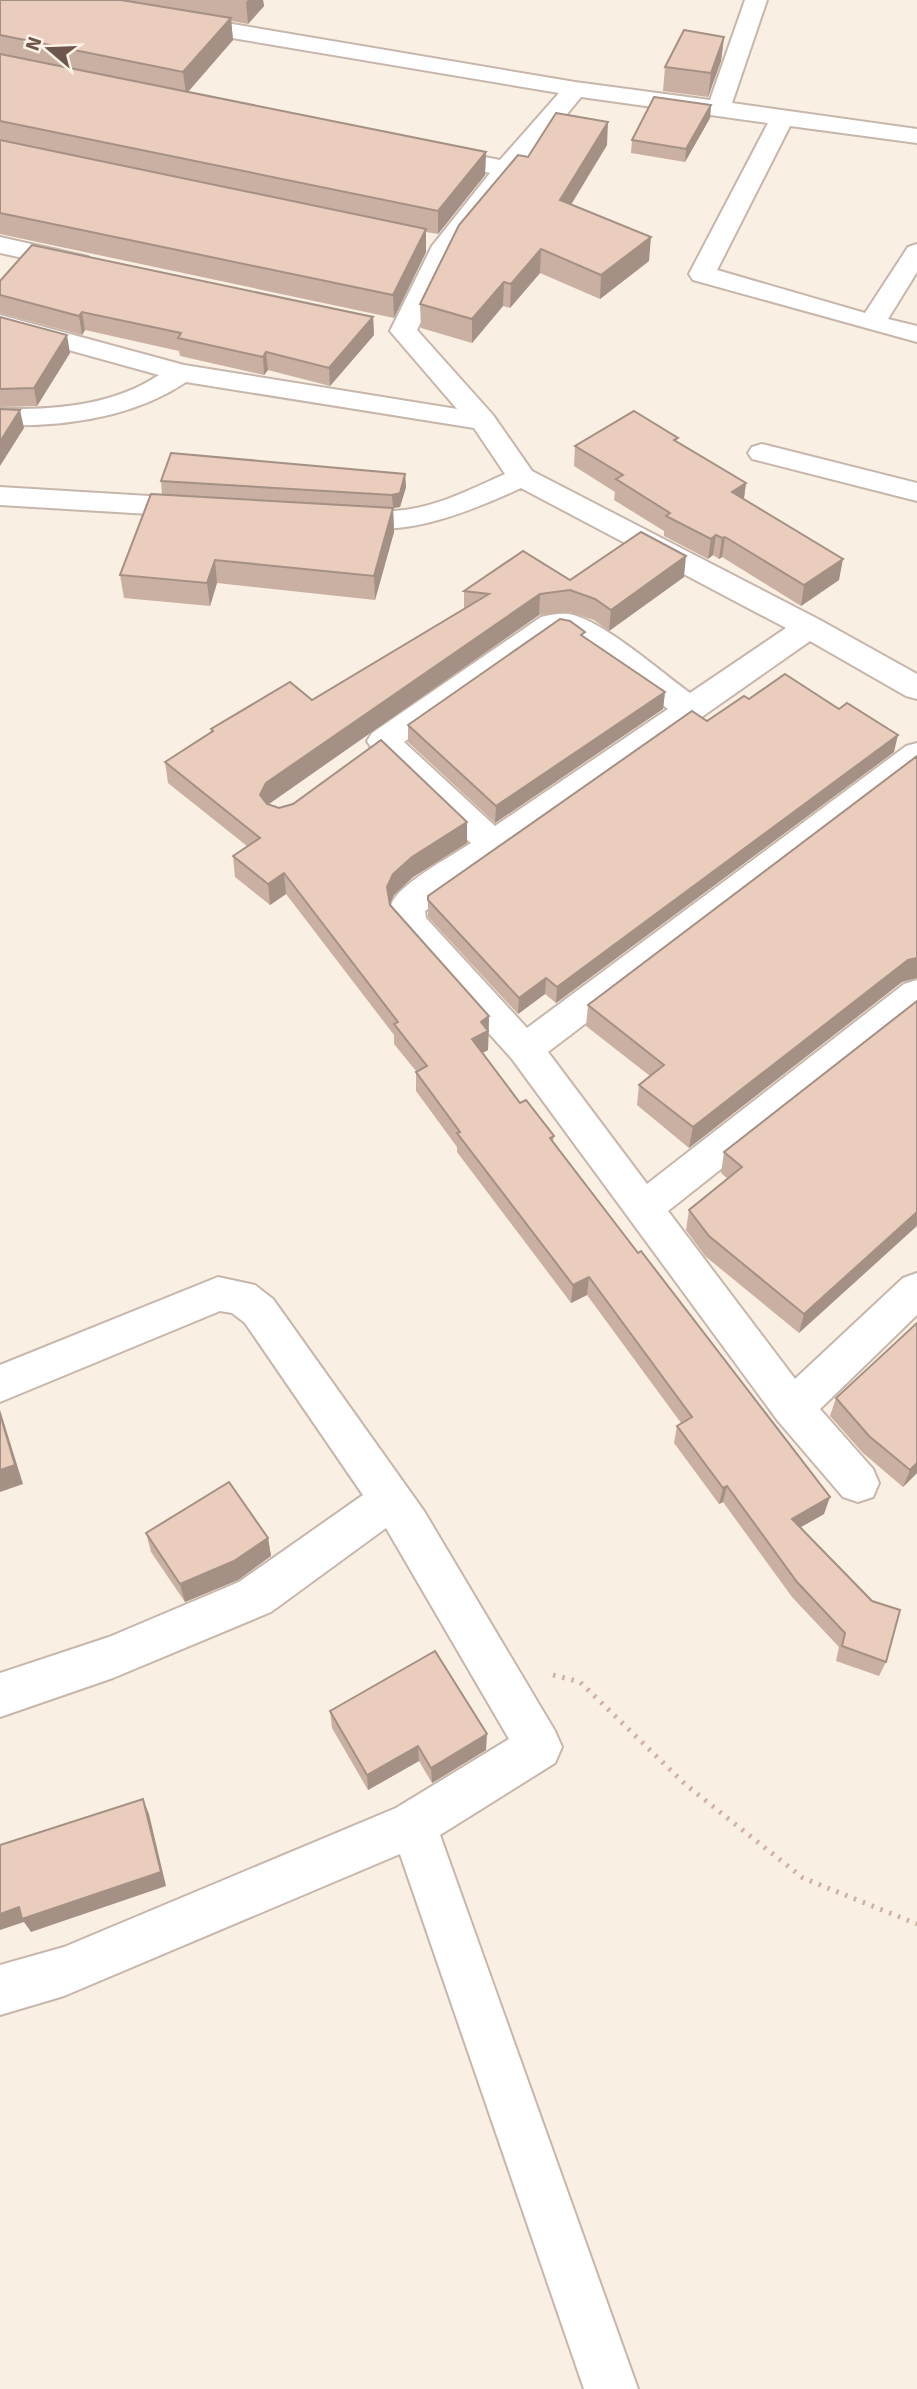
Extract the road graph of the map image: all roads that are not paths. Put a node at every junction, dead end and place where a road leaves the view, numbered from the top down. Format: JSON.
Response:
{"nodes":[{"id":1,"x":757,"y":0,"type":"edge"},
{"id":2,"x":158,"y":18,"type":"edge"},
{"id":3,"x":575,"y":89,"type":"junction"},
{"id":4,"x":718,"y":110,"type":"junction"},
{"id":5,"x":783,"y":117,"type":"junction"},
{"id":6,"x":917,"y":136,"type":"edge"},
{"id":7,"x":411,"y":150,"type":"edge"},
{"id":8,"x":506,"y":169,"type":"junction"},
{"id":9,"x":418,"y":241,"type":"edge"},
{"id":10,"x":0,"y":245,"type":"edge"},
{"id":11,"x":445,"y":246,"type":"junction"},
{"id":12,"x":917,"y":252,"type":"edge"},
{"id":13,"x":107,"y":268,"type":"edge"},
{"id":14,"x":872,"y":323,"type":"junction"},
{"id":15,"x":0,"y":324,"type":"edge"},
{"id":16,"x":376,"y":326,"type":"edge"},
{"id":17,"x":403,"y":331,"type":"junction"},
{"id":18,"x":917,"y":334,"type":"edge"},
{"id":19,"x":181,"y":373,"type":"junction"},
{"id":20,"x":0,"y":417,"type":"edge"},
{"id":21,"x":483,"y":421,"type":"junction"},
{"id":22,"x":762,"y":453,"type":"dead end"},
{"id":23,"x":522,"y":477,"type":"junction"},
{"id":24,"x":917,"y":492,"type":"edge"},
{"id":25,"x":0,"y":496,"type":"edge"},
{"id":26,"x":230,"y":510,"type":"edge"},
{"id":27,"x":312,"y":515,"type":"edge"},
{"id":28,"x":809,"y":627,"type":"junction"},
{"id":29,"x":917,"y":688,"type":"edge"},
{"id":30,"x":690,"y":709,"type":"junction"},
{"id":31,"x":917,"y":754,"type":"edge"},
{"id":32,"x":493,"y":844,"type":"junction"},
{"id":33,"x":917,"y":994,"type":"edge"},
{"id":34,"x":524,"y":1049,"type":"junction"},
{"id":35,"x":643,"y":1209,"type":"junction"},
{"id":36,"x":917,"y":1290,"type":"edge"},
{"id":37,"x":0,"y":1384,"type":"edge"},
{"id":38,"x":793,"y":1408,"type":"junction"},
{"id":39,"x":858,"y":1483,"type":"dead end"},
{"id":40,"x":392,"y":1499,"type":"junction"},
{"id":41,"x":0,"y":1695,"type":"edge"},
{"id":42,"x":413,"y":1825,"type":"junction"},
{"id":43,"x":0,"y":1990,"type":"edge"},
{"id":44,"x":611,"y":2389,"type":"edge"}],
"edges":[{"from":1,"to":4,"type":"street"},
{"from":2,"to":3,"type":"street"},
{"from":3,"to":4,"type":"street"},
{"from":3,"to":8,"type":"street"},
{"from":4,"to":5,"type":"street"},
{"from":5,"to":6,"type":"street"},
{"from":5,"to":14,"type":"street"},
{"from":7,"to":8,"type":"street"},
{"from":8,"to":11,"type":"street"},
{"from":9,"to":11,"type":"street"},
{"from":10,"to":13,"type":"street"},
{"from":11,"to":17,"type":"street"},
{"from":12,"to":14,"type":"street"},
{"from":14,"to":18,"type":"street"},
{"from":15,"to":19,"type":"street"},
{"from":16,"to":17,"type":"street"},
{"from":17,"to":21,"type":"street"},
{"from":19,"to":20,"type":"street"},
{"from":19,"to":21,"type":"street"},
{"from":21,"to":23,"type":"street"},
{"from":22,"to":24,"type":"street"},
{"from":23,"to":27,"type":"street"},
{"from":23,"to":28,"type":"street"},
{"from":25,"to":26,"type":"street"},
{"from":28,"to":29,"type":"street"},
{"from":28,"to":30,"type":"street"},
{"from":30,"to":32,"type":"street"},
{"from":30,"to":32,"type":"street"},
{"from":31,"to":34,"type":"street"},
{"from":32,"to":34,"type":"street"},
{"from":33,"to":35,"type":"street"},
{"from":34,"to":35,"type":"street"},
{"from":35,"to":38,"type":"street"},
{"from":36,"to":38,"type":"street"},
{"from":37,"to":40,"type":"street"},
{"from":38,"to":39,"type":"street"},
{"from":40,"to":41,"type":"street"},
{"from":40,"to":42,"type":"street"},
{"from":42,"to":43,"type":"street"},
{"from":42,"to":44,"type":"street"}]}
